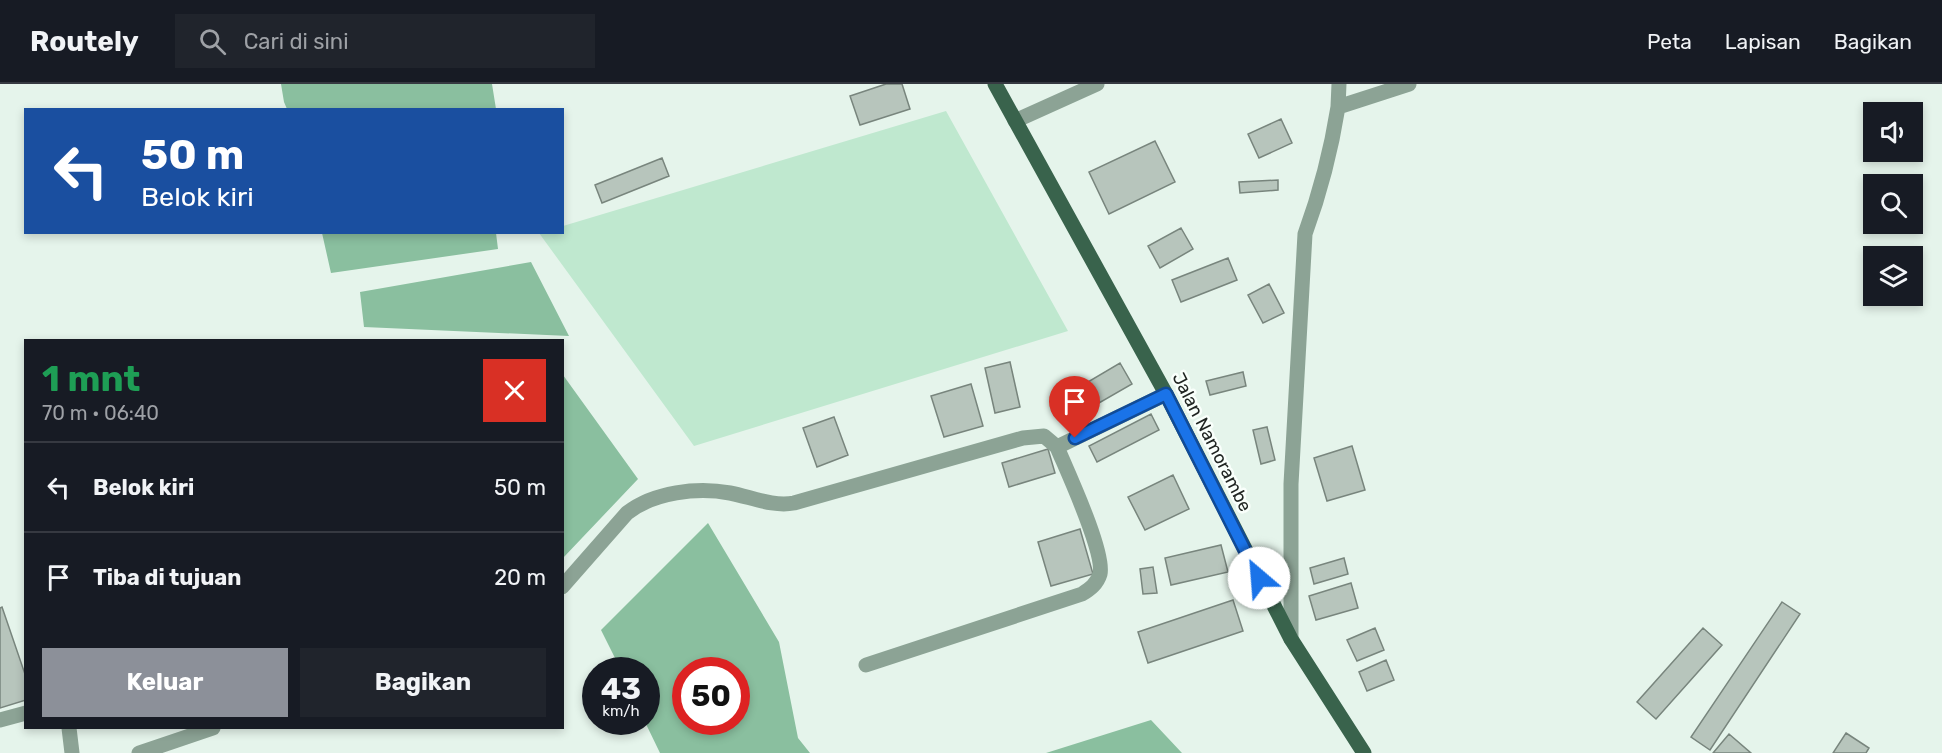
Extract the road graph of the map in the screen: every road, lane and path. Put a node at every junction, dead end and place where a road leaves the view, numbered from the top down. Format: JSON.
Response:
{"nodes":[{"id":1,"x":995,"y":84,"type":"edge"},
{"id":2,"x":1097,"y":84,"type":"edge"},
{"id":3,"x":1340,"y":84,"type":"edge"},
{"id":4,"x":1409,"y":84,"type":"edge"},
{"id":5,"x":1338,"y":107,"type":"junction"},
{"id":6,"x":1015,"y":121,"type":"junction"},
{"id":7,"x":1166,"y":394,"type":"junction"},
{"id":8,"x":1057,"y":447,"type":"junction"},
{"id":9,"x":564,"y":585,"type":"edge"},
{"id":10,"x":1291,"y":639,"type":"junction"},
{"id":11,"x":866,"y":665,"type":"dead end"},
{"id":12,"x":24,"y":714,"type":"edge"},
{"id":13,"x":0,"y":720,"type":"edge"},
{"id":14,"x":69,"y":729,"type":"edge"},
{"id":15,"x":210,"y":729,"type":"edge"},
{"id":16,"x":72,"y":753,"type":"edge"},
{"id":17,"x":139,"y":753,"type":"edge"},
{"id":18,"x":1364,"y":753,"type":"edge"}],
"edges":[{"from":1,"to":6,"type":"main road","name":"Jalan Namorambe"},
{"from":2,"to":6,"type":"street"},
{"from":3,"to":5,"type":"street"},
{"from":4,"to":5,"type":"street"},
{"from":5,"to":10,"type":"street"},
{"from":6,"to":7,"type":"main road","name":"Jalan Namorambe"},
{"from":7,"to":8,"type":"street"},
{"from":7,"to":10,"type":"main road","name":"Jalan Namorambe"},
{"from":8,"to":9,"type":"street"},
{"from":8,"to":11,"type":"street"},
{"from":10,"to":18,"type":"main road","name":"Jalan Namorambe"},
{"from":12,"to":13,"type":"street"},
{"from":14,"to":16,"type":"street"},
{"from":15,"to":17,"type":"street"}]}
